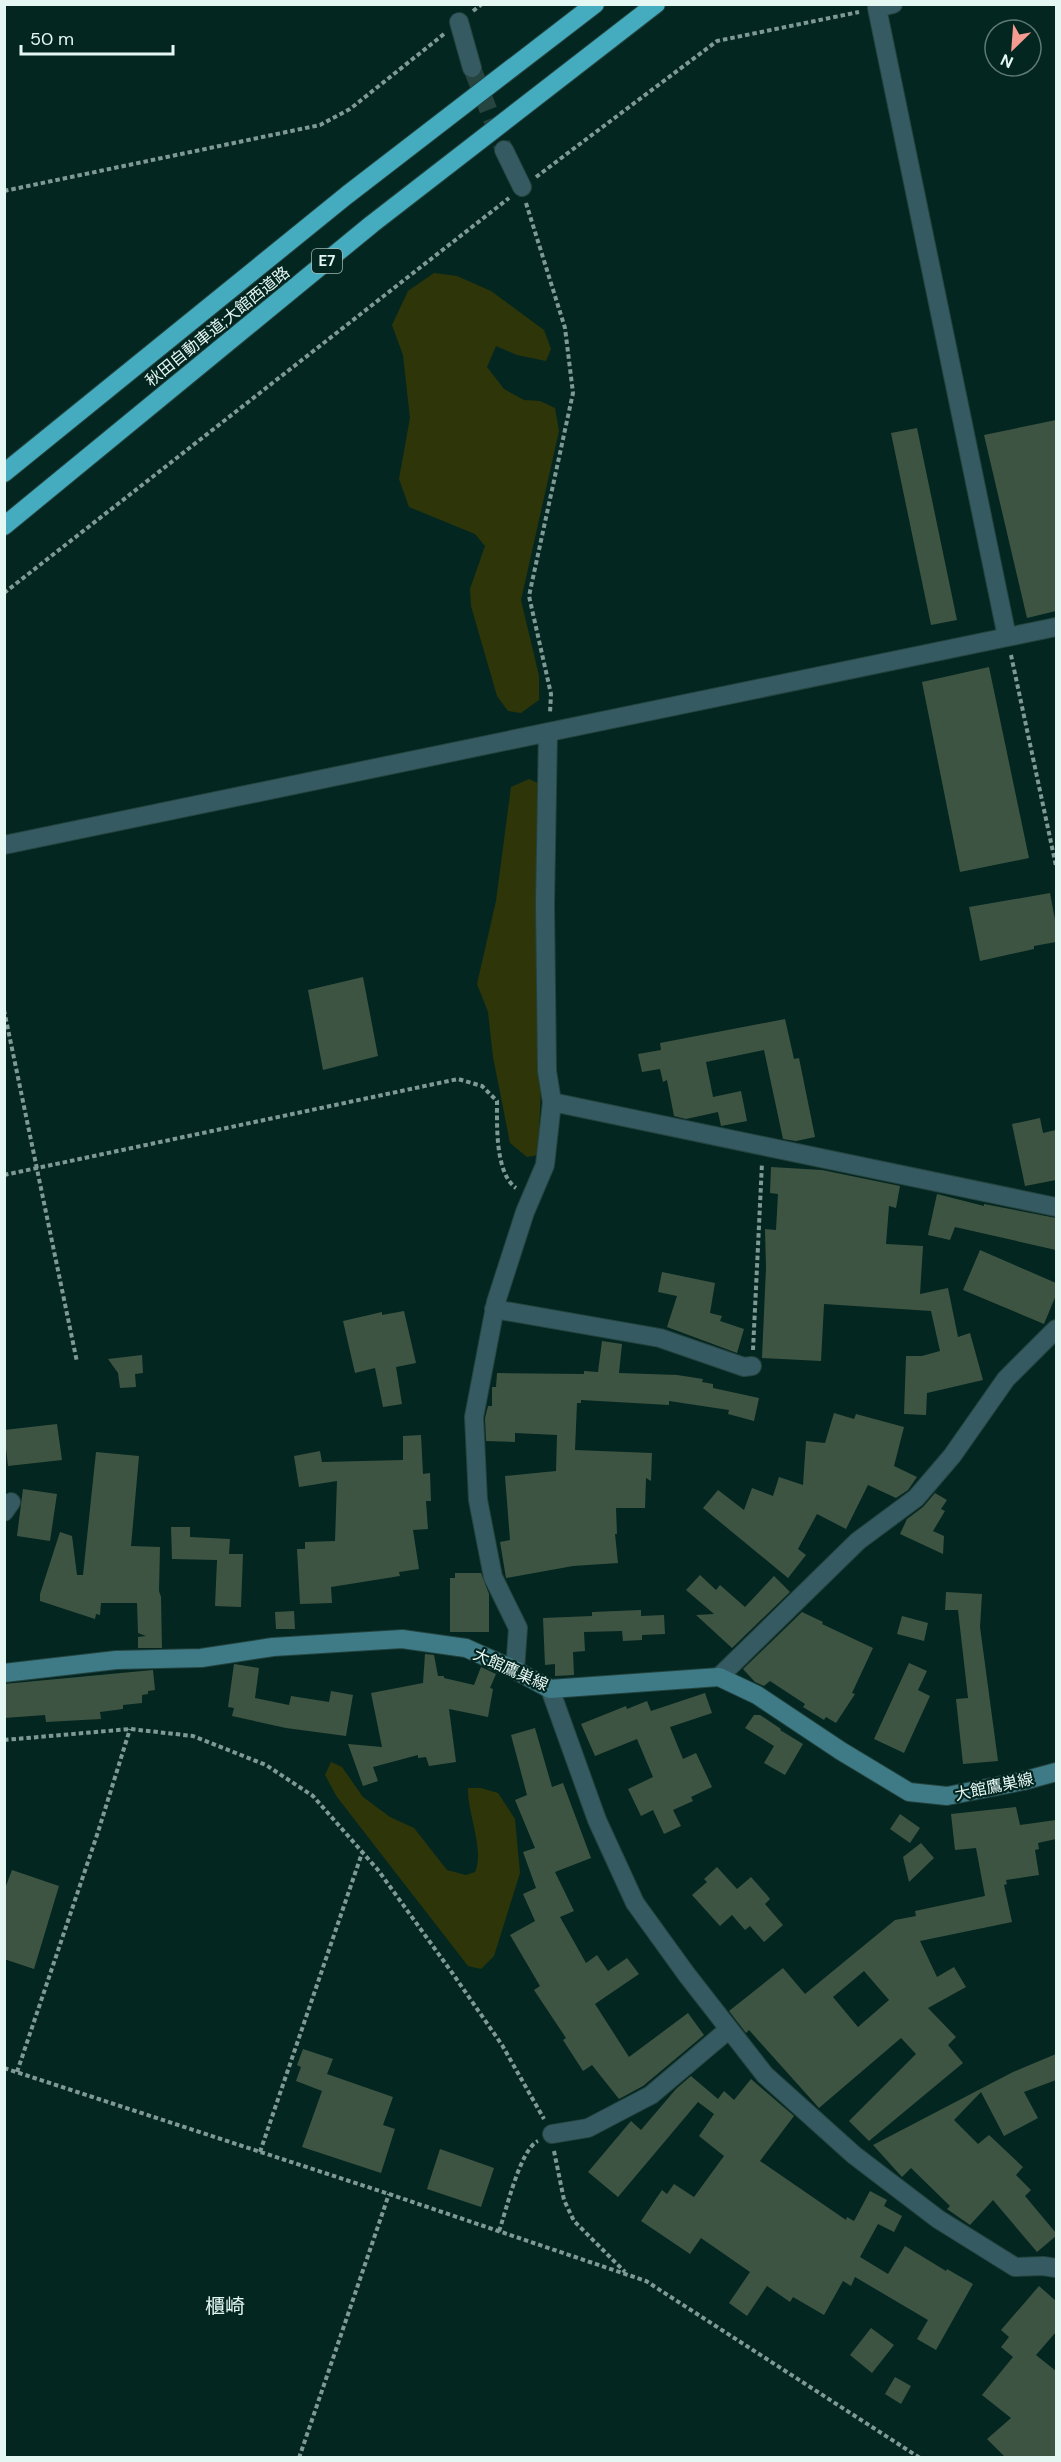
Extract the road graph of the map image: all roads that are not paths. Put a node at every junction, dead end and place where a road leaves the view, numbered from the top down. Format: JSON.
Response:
{"nodes":[{"id":1,"x":595,"y":4,"type":"edge"},
{"id":2,"x":656,"y":4,"type":"edge"},
{"id":3,"x":885,"y":6,"type":"edge"},
{"id":4,"x":459,"y":22,"type":"road end"},
{"id":5,"x":472,"y":68,"type":"tunnel mouth"},
{"id":6,"x":504,"y":150,"type":"tunnel mouth"},
{"id":7,"x":522,"y":188,"type":"road end"},
{"id":8,"x":4,"y":473,"type":"edge"},
{"id":9,"x":4,"y":526,"type":"edge"},
{"id":10,"x":1056,"y":627,"type":"edge"},
{"id":11,"x":1007,"y":637,"type":"junction"},
{"id":12,"x":548,"y":732,"type":"junction"},
{"id":13,"x":4,"y":845,"type":"edge"},
{"id":14,"x":552,"y":1102,"type":"junction"},
{"id":15,"x":1056,"y":1207,"type":"edge"},
{"id":16,"x":494,"y":1309,"type":"junction"},
{"id":17,"x":1056,"y":1329,"type":"edge"},
{"id":18,"x":752,"y":1366,"type":"road end"},
{"id":19,"x":515,"y":1670,"type":"junction"},
{"id":20,"x":4,"y":1673,"type":"edge"},
{"id":21,"x":719,"y":1677,"type":"junction"},
{"id":22,"x":550,"y":1689,"type":"junction"},
{"id":23,"x":1056,"y":1772,"type":"edge"},
{"id":24,"x":728,"y":2030,"type":"junction"},
{"id":25,"x":552,"y":2134,"type":"road end"},
{"id":26,"x":1056,"y":2268,"type":"edge"}],
"edges":[{"from":1,"to":8,"type":"highway","name":"秋田自動車道;大館西道路","number":"E7"},
{"from":2,"to":9,"type":"highway","name":"秋田自動車道;大館西道路","number":"E7"},
{"from":3,"to":11,"type":"street"},
{"from":4,"to":5,"type":"street"},
{"from":6,"to":7,"type":"street"},
{"from":10,"to":11,"type":"street"},
{"from":11,"to":12,"type":"street"},
{"from":12,"to":13,"type":"street"},
{"from":12,"to":14,"type":"street"},
{"from":14,"to":15,"type":"street"},
{"from":14,"to":16,"type":"street"},
{"from":16,"to":18,"type":"street"},
{"from":16,"to":19,"type":"street"},
{"from":17,"to":21,"type":"street"},
{"from":19,"to":20,"type":"main road","name":"大館鷹巣線"},
{"from":19,"to":22,"type":"main road","name":"大館鷹巣線"},
{"from":21,"to":22,"type":"main road","name":"大館鷹巣線"},
{"from":21,"to":23,"type":"main road","name":"大館鷹巣線"},
{"from":22,"to":24,"type":"street"},
{"from":24,"to":25,"type":"street"},
{"from":24,"to":26,"type":"street"}]}
